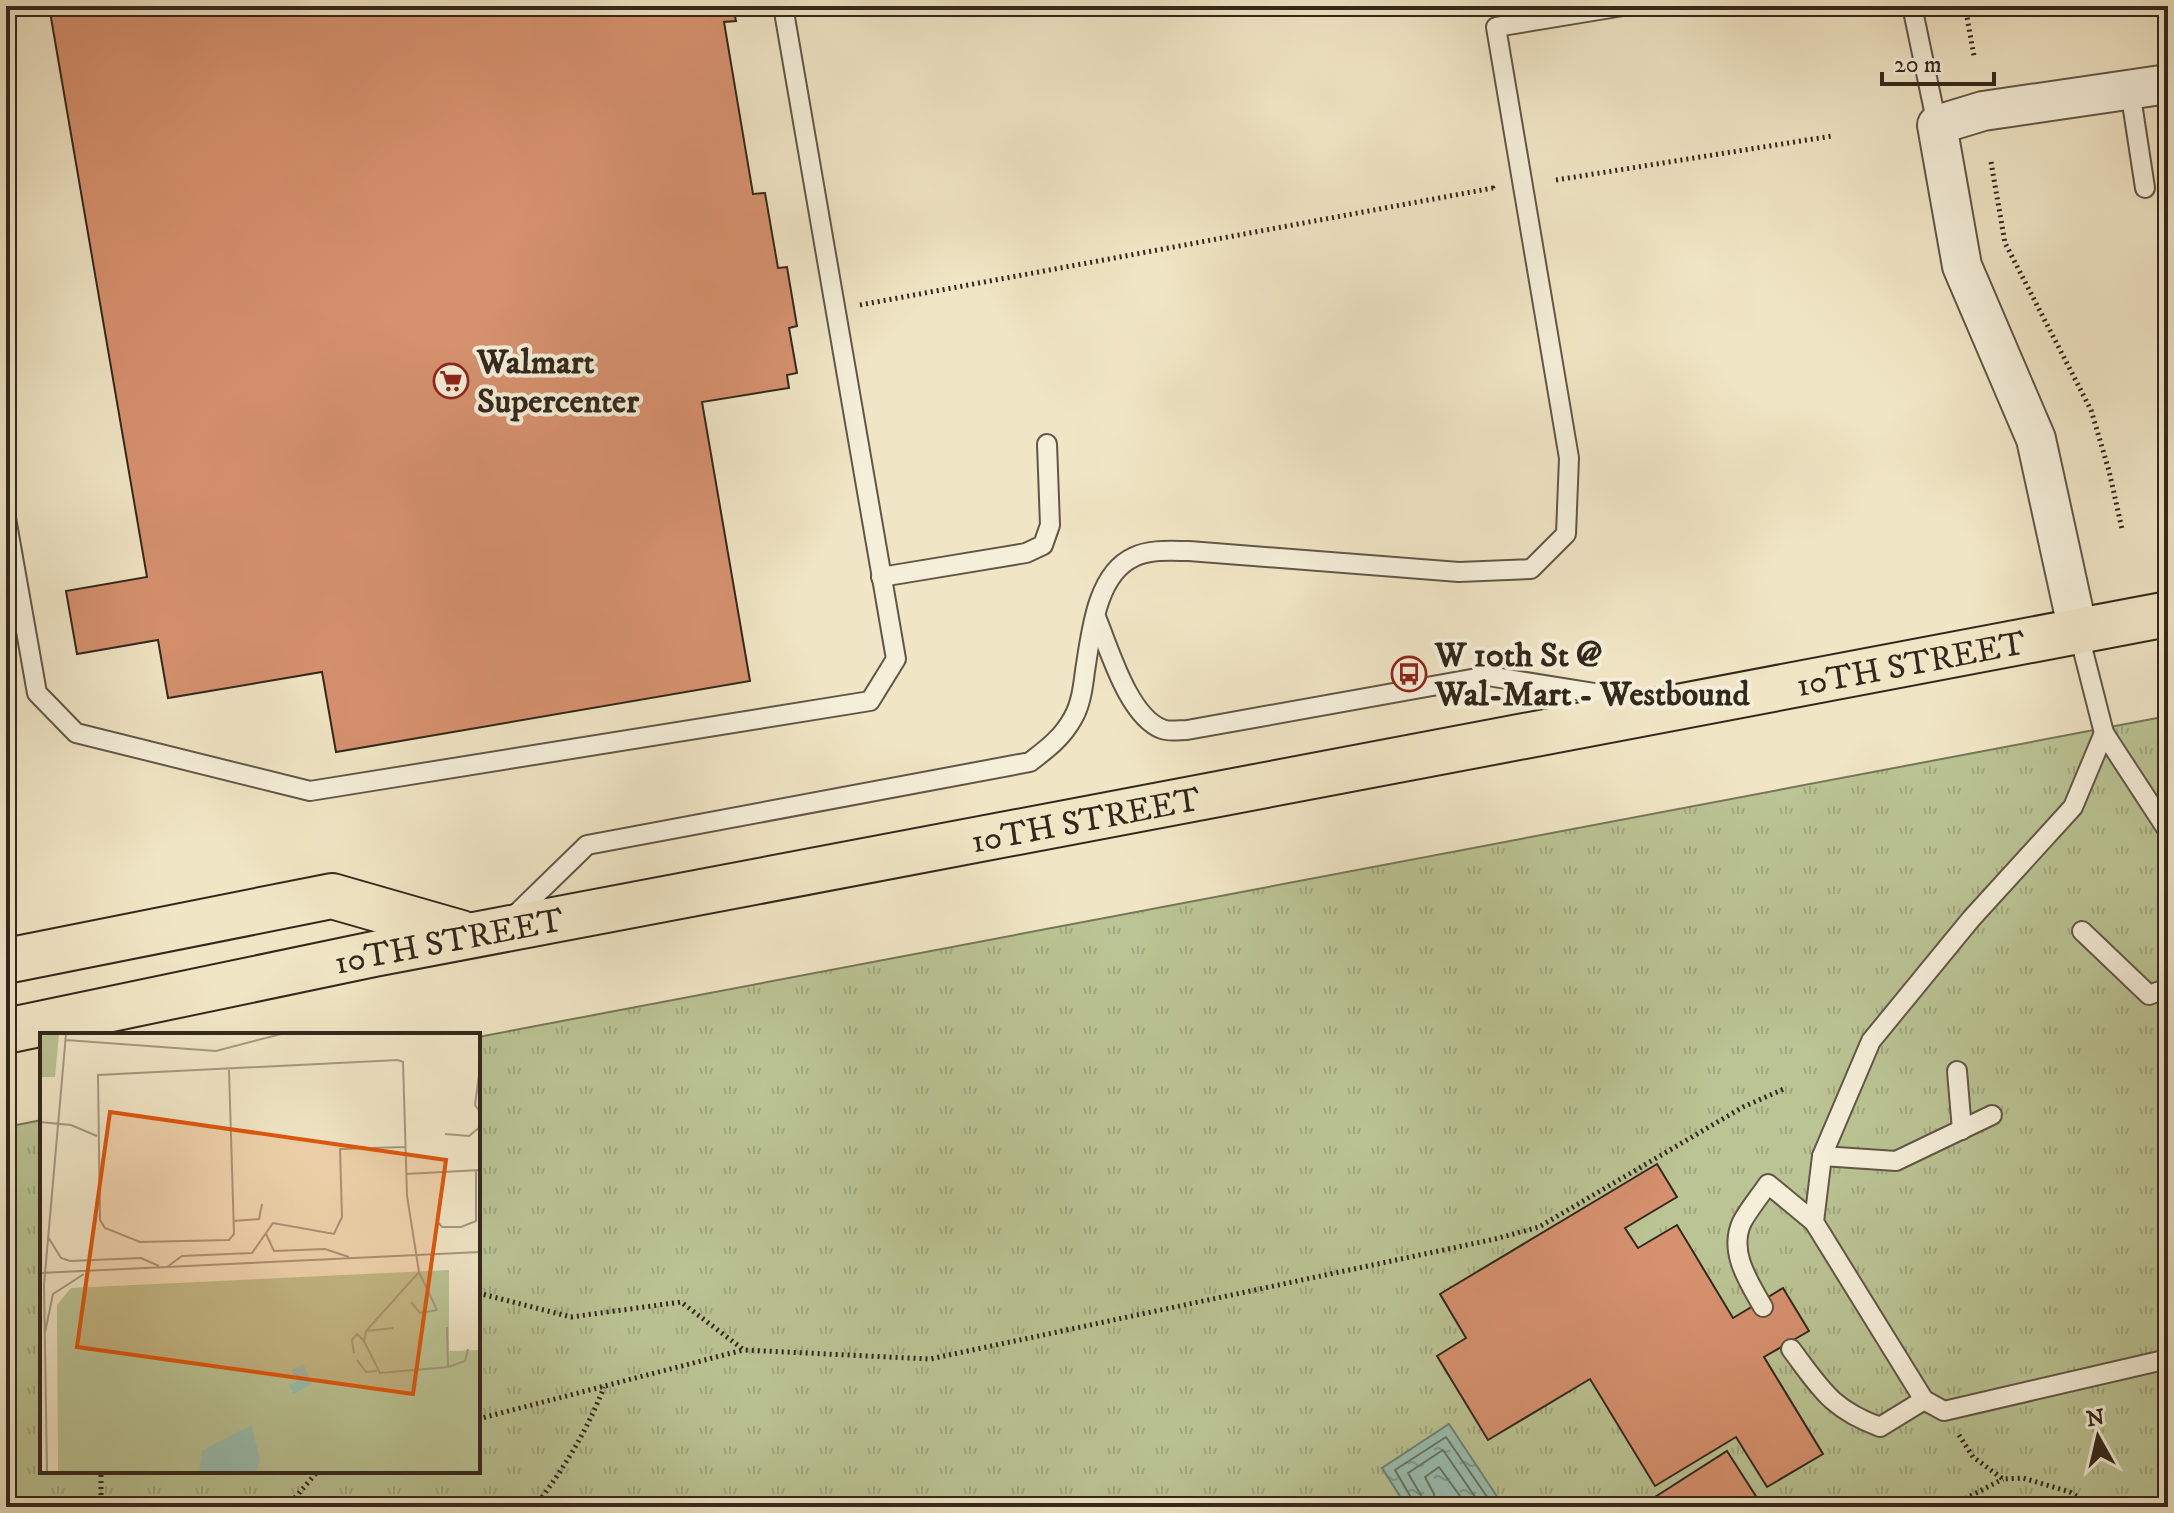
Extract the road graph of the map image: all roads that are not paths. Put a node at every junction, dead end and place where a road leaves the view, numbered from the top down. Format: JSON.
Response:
{"nodes":[{"id":1,"x":783,"y":6,"type":"edge"},
{"id":2,"x":1623,"y":6,"type":"edge"},
{"id":3,"x":1912,"y":6,"type":"edge"},
{"id":4,"x":2168,"y":84,"type":"edge"},
{"id":5,"x":2130,"y":90,"type":"junction"},
{"id":6,"x":1937,"y":125,"type":"junction"},
{"id":7,"x":2145,"y":188,"type":"dead end"},
{"id":8,"x":1047,"y":444,"type":"dead end"},
{"id":9,"x":6,"y":518,"type":"edge"},
{"id":10,"x":881,"y":577,"type":"junction"},
{"id":11,"x":2168,"y":614,"type":"edge"},
{"id":12,"x":1096,"y":617,"type":"junction"},
{"id":13,"x":2078,"y":631,"type":"junction"},
{"id":14,"x":1677,"y":706,"type":"junction"},
{"id":15,"x":2104,"y":733,"type":"junction"},
{"id":16,"x":2168,"y":831,"type":"edge"},
{"id":17,"x":2082,"y":931,"type":"dead end"},
{"id":18,"x":486,"y":933,"type":"junction"},
{"id":19,"x":6,"y":961,"type":"edge"},
{"id":20,"x":2168,"y":988,"type":"edge"},
{"id":21,"x":6,"y":1031,"type":"edge"},
{"id":22,"x":1957,"y":1071,"type":"dead end"},
{"id":23,"x":1992,"y":1115,"type":"dead end"},
{"id":24,"x":1962,"y":1130,"type":"junction"},
{"id":25,"x":1822,"y":1156,"type":"junction"},
{"id":26,"x":1814,"y":1222,"type":"junction"},
{"id":27,"x":1763,"y":1307,"type":"dead end"},
{"id":28,"x":1791,"y":1349,"type":"dead end"},
{"id":29,"x":2168,"y":1359,"type":"edge"},
{"id":30,"x":1924,"y":1400,"type":"junction"}],
"edges":[{"from":1,"to":10,"type":"lane"},
{"from":2,"to":12,"type":"lane"},
{"from":3,"to":6,"type":"lane"},
{"from":4,"to":5,"type":"street"},
{"from":5,"to":6,"type":"street"},
{"from":5,"to":7,"type":"lane"},
{"from":6,"to":13,"type":"street"},
{"from":8,"to":10,"type":"lane"},
{"from":9,"to":10,"type":"lane"},
{"from":11,"to":13,"type":"main road","name":"10TH STREET"},
{"from":12,"to":14,"type":"lane"},
{"from":12,"to":18,"type":"lane"},
{"from":13,"to":14,"type":"main road","name":"10TH STREET"},
{"from":13,"to":15,"type":"lane"},
{"from":14,"to":18,"type":"main road","name":"10TH STREET"},
{"from":15,"to":16,"type":"lane"},
{"from":15,"to":25,"type":"lane"},
{"from":17,"to":20,"type":"lane"},
{"from":18,"to":19,"type":"main road"},
{"from":18,"to":21,"type":"main road","name":"10TH STREET"},
{"from":22,"to":24,"type":"lane"},
{"from":23,"to":24,"type":"lane"},
{"from":24,"to":25,"type":"lane"},
{"from":25,"to":26,"type":"lane"},
{"from":26,"to":27,"type":"lane"},
{"from":26,"to":30,"type":"lane"},
{"from":28,"to":30,"type":"lane"},
{"from":29,"to":30,"type":"lane"}]}
